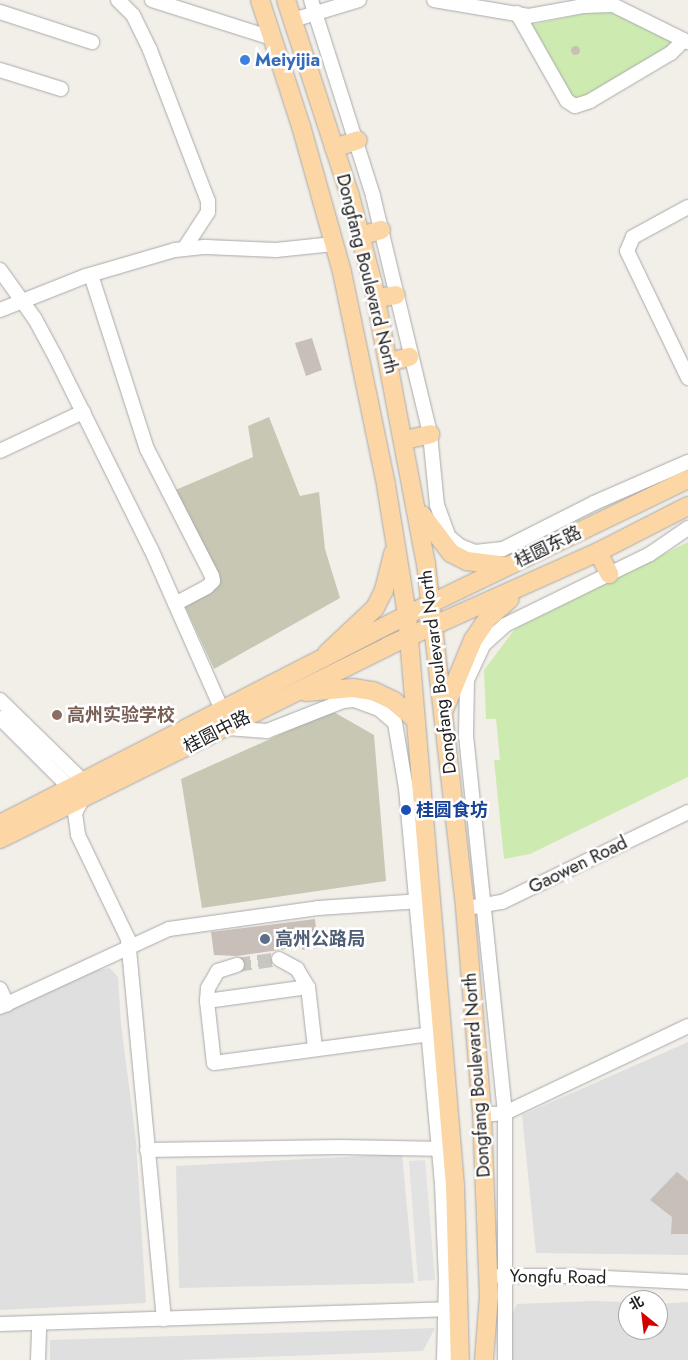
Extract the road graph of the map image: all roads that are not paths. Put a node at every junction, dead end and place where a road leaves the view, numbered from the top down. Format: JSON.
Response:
{"nodes":[{"id":1,"x":118,"y":0,"type":"edge"},
{"id":2,"x":152,"y":0,"type":"edge"},
{"id":3,"x":260,"y":0,"type":"edge"},
{"id":4,"x":286,"y":0,"type":"edge"},
{"id":5,"x":359,"y":0,"type":"edge"},
{"id":6,"x":434,"y":0,"type":"edge"},
{"id":7,"x":313,"y":7,"type":"edge"},
{"id":8,"x":0,"y":12,"type":"edge"},
{"id":9,"x":517,"y":14,"type":"junction"},
{"id":10,"x":293,"y":20,"type":"junction"},
{"id":11,"x":272,"y":38,"type":"junction"},
{"id":12,"x":686,"y":41,"type":"edge"},
{"id":13,"x":92,"y":42,"type":"dead end"},
{"id":14,"x":0,"y":70,"type":"edge"},
{"id":15,"x":61,"y":89,"type":"dead end"},
{"id":16,"x":358,"y":140,"type":"junction"},
{"id":17,"x":334,"y":148,"type":"junction"},
{"id":18,"x":688,"y":207,"type":"edge"},
{"id":19,"x":381,"y":230,"type":"junction"},
{"id":20,"x":361,"y":236,"type":"junction"},
{"id":21,"x":334,"y":244,"type":"junction"},
{"id":22,"x":184,"y":249,"type":"junction"},
{"id":23,"x":0,"y":270,"type":"edge"},
{"id":24,"x":91,"y":274,"type":"junction"},
{"id":25,"x":346,"y":289,"type":"junction"},
{"id":26,"x":375,"y":291,"type":"junction"},
{"id":27,"x":396,"y":295,"type":"junction"},
{"id":28,"x":22,"y":300,"type":"junction"},
{"id":29,"x":0,"y":310,"type":"edge"},
{"id":30,"x":409,"y":356,"type":"junction"},
{"id":31,"x":390,"y":362,"type":"junction"},
{"id":32,"x":688,"y":378,"type":"edge"},
{"id":33,"x":83,"y":412,"type":"junction"},
{"id":34,"x":430,"y":434,"type":"junction"},
{"id":35,"x":404,"y":440,"type":"junction"},
{"id":36,"x":0,"y":451,"type":"edge"},
{"id":37,"x":688,"y":462,"type":"edge"},
{"id":38,"x":688,"y":479,"type":"edge"},
{"id":39,"x":417,"y":506,"type":"junction"},
{"id":40,"x":688,"y":506,"type":"edge"},
{"id":41,"x":688,"y":528,"type":"edge"},
{"id":42,"x":395,"y":540,"type":"junction"},
{"id":43,"x":598,"y":552,"type":"junction"},
{"id":44,"x":510,"y":566,"type":"junction"},
{"id":45,"x":609,"y":574,"type":"junction"},
{"id":46,"x":529,"y":584,"type":"junction"},
{"id":47,"x":175,"y":604,"type":"junction"},
{"id":48,"x":431,"y":604,"type":"junction"},
{"id":49,"x":407,"y":615,"type":"junction"},
{"id":50,"x":433,"y":626,"type":"junction"},
{"id":51,"x":409,"y":637,"type":"junction"},
{"id":52,"x":320,"y":661,"type":"junction"},
{"id":53,"x":288,"y":696,"type":"junction"},
{"id":54,"x":0,"y":700,"type":"edge"},
{"id":55,"x":222,"y":710,"type":"junction"},
{"id":56,"x":443,"y":713,"type":"junction"},
{"id":57,"x":0,"y":718,"type":"edge"},
{"id":58,"x":415,"y":719,"type":"junction"},
{"id":59,"x":227,"y":728,"type":"junction"},
{"id":60,"x":449,"y":765,"type":"junction"},
{"id":61,"x":420,"y":767,"type":"junction"},
{"id":62,"x":79,"y":789,"type":"junction"},
{"id":63,"x":688,"y":812,"type":"edge"},
{"id":64,"x":0,"y":824,"type":"edge"},
{"id":65,"x":0,"y":839,"type":"edge"},
{"id":66,"x":433,"y":899,"type":"junction"},
{"id":67,"x":415,"y":902,"type":"junction"},
{"id":68,"x":474,"y":907,"type":"junction"},
{"id":69,"x":128,"y":948,"type":"junction"},
{"id":70,"x":279,"y":959,"type":"tunnel mouth"},
{"id":71,"x":237,"y":965,"type":"tunnel mouth"},
{"id":72,"x":308,"y":988,"type":"junction"},
{"id":73,"x":0,"y":989,"type":"edge"},
{"id":74,"x":206,"y":1001,"type":"junction"},
{"id":75,"x":3,"y":1006,"type":"edge"},
{"id":76,"x":688,"y":1026,"type":"edge"},
{"id":77,"x":436,"y":1033,"type":"junction"},
{"id":78,"x":315,"y":1048,"type":"junction"},
{"id":79,"x":506,"y":1113,"type":"junction"},
{"id":80,"x":482,"y":1115,"type":"junction"},
{"id":81,"x":446,"y":1149,"type":"junction"},
{"id":82,"x":147,"y":1150,"type":"junction"},
{"id":83,"x":488,"y":1276,"type":"junction"},
{"id":84,"x":507,"y":1276,"type":"junction"},
{"id":85,"x":688,"y":1282,"type":"edge"},
{"id":86,"x":454,"y":1309,"type":"junction"},
{"id":87,"x":164,"y":1319,"type":"junction"},
{"id":88,"x":0,"y":1324,"type":"edge"},
{"id":89,"x":39,"y":1324,"type":"junction"},
{"id":90,"x":38,"y":1360,"type":"edge"},
{"id":91,"x":444,"y":1360,"type":"edge"},
{"id":92,"x":460,"y":1360,"type":"edge"},
{"id":93,"x":484,"y":1360,"type":"edge"},
{"id":94,"x":505,"y":1360,"type":"edge"}],
"edges":[{"from":1,"to":22,"type":"street"},
{"from":2,"to":11,"type":"street"},
{"from":3,"to":11,"type":"main road","name":"Dongfang Boulevard North"},
{"from":4,"to":10,"type":"main road","name":"Dongfang Boulevard North"},
{"from":5,"to":7,"type":"street"},
{"from":6,"to":9,"type":"street"},
{"from":7,"to":10,"type":"street"},
{"from":7,"to":16,"type":"street"},
{"from":8,"to":13,"type":"street"},
{"from":9,"to":12,"type":"street"},
{"from":9,"to":12,"type":"street"},
{"from":10,"to":17,"type":"main road","name":"Dongfang Boulevard North"},
{"from":11,"to":21,"type":"main road","name":"Dongfang Boulevard North"},
{"from":14,"to":15,"type":"street"},
{"from":16,"to":17,"type":"main road"},
{"from":16,"to":19,"type":"street"},
{"from":17,"to":20,"type":"main road","name":"Dongfang Boulevard North"},
{"from":18,"to":32,"type":"street"},
{"from":19,"to":20,"type":"main road"},
{"from":19,"to":27,"type":"street"},
{"from":20,"to":26,"type":"main road","name":"Dongfang Boulevard North"},
{"from":21,"to":22,"type":"street"},
{"from":21,"to":25,"type":"main road","name":"Dongfang Boulevard North"},
{"from":22,"to":24,"type":"street"},
{"from":23,"to":28,"type":"street"},
{"from":24,"to":28,"type":"street"},
{"from":24,"to":47,"type":"street"},
{"from":25,"to":26,"type":"main road"},
{"from":25,"to":42,"type":"main road","name":"Dongfang Boulevard North"},
{"from":26,"to":27,"type":"main road"},
{"from":26,"to":31,"type":"main road","name":"Dongfang Boulevard North"},
{"from":27,"to":30,"type":"street"},
{"from":28,"to":29,"type":"street"},
{"from":28,"to":33,"type":"street"},
{"from":30,"to":31,"type":"main road"},
{"from":30,"to":34,"type":"street"},
{"from":31,"to":35,"type":"main road","name":"Dongfang Boulevard North"},
{"from":33,"to":36,"type":"street"},
{"from":33,"to":47,"type":"street"},
{"from":34,"to":35,"type":"main road"},
{"from":34,"to":37,"type":"street"},
{"from":35,"to":39,"type":"main road","name":"Dongfang Boulevard North"},
{"from":38,"to":44,"type":"main road","name":"桂圆东路"},
{"from":39,"to":44,"type":"main road"},
{"from":39,"to":48,"type":"main road","name":"Dongfang Boulevard North"},
{"from":40,"to":43,"type":"main road","name":"桂圆东路"},
{"from":41,"to":45,"type":"street"},
{"from":42,"to":49,"type":"main road","name":"Dongfang Boulevard North"},
{"from":42,"to":52,"type":"main road"},
{"from":43,"to":45,"type":"main road"},
{"from":43,"to":46,"type":"main road","name":"桂圆东路"},
{"from":44,"to":48,"type":"main road","name":"桂圆东路"},
{"from":45,"to":68,"type":"street"},
{"from":46,"to":50,"type":"main road","name":"桂圆东路"},
{"from":46,"to":56,"type":"main road"},
{"from":47,"to":55,"type":"street"},
{"from":48,"to":49,"type":"main road","name":"桂圆东路"},
{"from":48,"to":50,"type":"main road","name":"Dongfang Boulevard North"},
{"from":49,"to":51,"type":"main road","name":"Dongfang Boulevard North"},
{"from":49,"to":52,"type":"main road","name":"桂圆中路"},
{"from":50,"to":51,"type":"main road","name":"桂圆中路"},
{"from":50,"to":56,"type":"main road","name":"Dongfang Boulevard North"},
{"from":51,"to":53,"type":"main road","name":"桂圆中路"},
{"from":51,"to":58,"type":"main road","name":"Dongfang Boulevard North"},
{"from":52,"to":55,"type":"main road","name":"桂圆中路"},
{"from":53,"to":58,"type":"main road"},
{"from":53,"to":59,"type":"main road","name":"桂圆中路"},
{"from":54,"to":62,"type":"street"},
{"from":55,"to":62,"type":"main road","name":"桂圆中路"},
{"from":56,"to":60,"type":"main road","name":"Dongfang Boulevard North"},
{"from":57,"to":62,"type":"street"},
{"from":58,"to":61,"type":"main road","name":"Dongfang Boulevard North"},
{"from":59,"to":62,"type":"main road","name":"桂圆中路"},
{"from":59,"to":67,"type":"street"},
{"from":60,"to":61,"type":"main road"},
{"from":60,"to":68,"type":"main road","name":"Dongfang Boulevard North"},
{"from":61,"to":66,"type":"main road","name":"Dongfang Boulevard North"},
{"from":62,"to":64,"type":"main road","name":"桂圆中路"},
{"from":62,"to":65,"type":"main road","name":"桂圆中路"},
{"from":62,"to":69,"type":"street"},
{"from":63,"to":68,"type":"street","name":"Gaowen Road"},
{"from":66,"to":67,"type":"street"},
{"from":66,"to":77,"type":"main road","name":"Dongfang Boulevard North"},
{"from":67,"to":69,"type":"street"},
{"from":67,"to":77,"type":"street"},
{"from":68,"to":79,"type":"street"},
{"from":68,"to":80,"type":"main road","name":"Dongfang Boulevard North"},
{"from":69,"to":75,"type":"street"},
{"from":69,"to":82,"type":"street"},
{"from":70,"to":72,"type":"street"},
{"from":71,"to":74,"type":"street"},
{"from":72,"to":74,"type":"street"},
{"from":72,"to":78,"type":"street"},
{"from":73,"to":75,"type":"street"},
{"from":74,"to":78,"type":"street"},
{"from":76,"to":79,"type":"street"},
{"from":77,"to":78,"type":"street"},
{"from":77,"to":81,"type":"main road","name":"Dongfang Boulevard North"},
{"from":79,"to":80,"type":"street"},
{"from":79,"to":84,"type":"street"},
{"from":80,"to":83,"type":"main road","name":"Dongfang Boulevard North"},
{"from":81,"to":82,"type":"street"},
{"from":81,"to":86,"type":"main road","name":"Dongfang Boulevard North"},
{"from":82,"to":87,"type":"street"},
{"from":83,"to":84,"type":"street","name":"Yongfu Road"},
{"from":83,"to":93,"type":"main road","name":"Dongfang Boulevard North"},
{"from":84,"to":85,"type":"street","name":"Yongfu Road"},
{"from":84,"to":94,"type":"street"},
{"from":86,"to":87,"type":"street"},
{"from":86,"to":91,"type":"street"},
{"from":86,"to":92,"type":"main road","name":"Dongfang Boulevard North"},
{"from":87,"to":89,"type":"street"},
{"from":88,"to":89,"type":"street"},
{"from":89,"to":90,"type":"street"}]}
